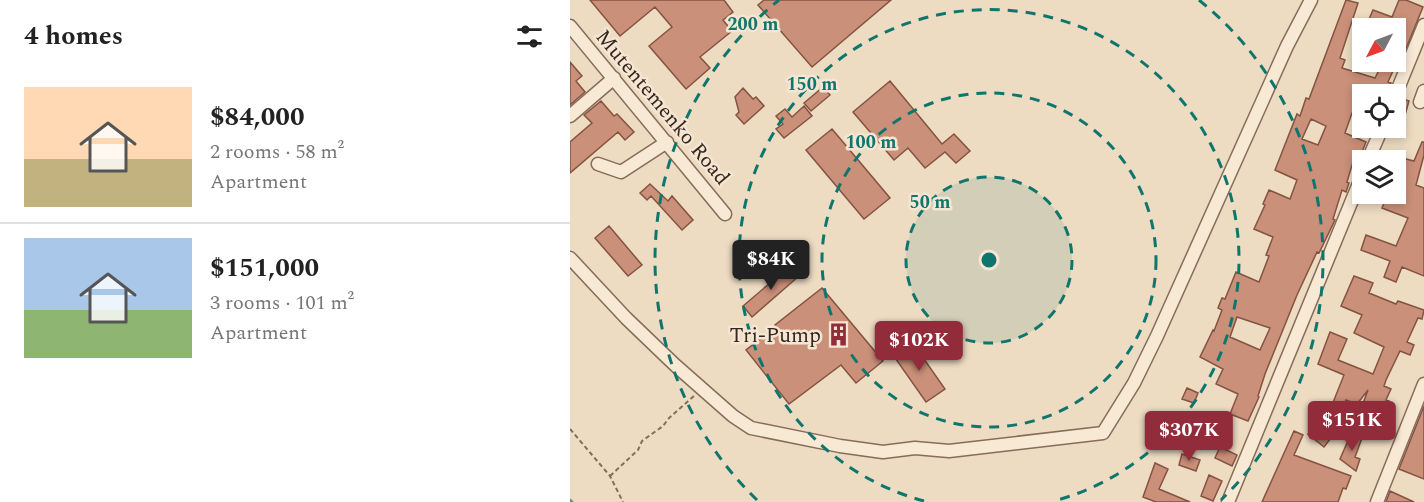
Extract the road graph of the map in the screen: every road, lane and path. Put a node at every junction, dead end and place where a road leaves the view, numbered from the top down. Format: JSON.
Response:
{"nodes":[{"id":1,"x":1311,"y":0,"type":"edge"},
{"id":2,"x":1424,"y":25,"type":"edge"},
{"id":3,"x":570,"y":26,"type":"edge"},
{"id":4,"x":614,"y":78,"type":"junction"},
{"id":5,"x":1400,"y":84,"type":"edge"},
{"id":6,"x":570,"y":116,"type":"edge"},
{"id":7,"x":667,"y":142,"type":"junction"},
{"id":8,"x":598,"y":164,"type":"dead end"},
{"id":9,"x":1352,"y":200,"type":"edge"},
{"id":10,"x":725,"y":214,"type":"dead end"},
{"id":11,"x":570,"y":258,"type":"edge"},
{"id":12,"x":1424,"y":384,"type":"edge"},
{"id":13,"x":703,"y":391,"type":"junction"},
{"id":14,"x":570,"y":429,"type":"edge"},
{"id":15,"x":610,"y":476,"type":"junction"},
{"id":16,"x":623,"y":502,"type":"edge"},
{"id":17,"x":1228,"y":502,"type":"edge"},
{"id":18,"x":1377,"y":502,"type":"edge"}],
"edges":[{"from":1,"to":13,"type":"street"},
{"from":2,"to":5,"type":"street"},
{"from":3,"to":4,"type":"street","name":"Mutentemenko Road"},
{"from":4,"to":6,"type":"street"},
{"from":4,"to":7,"type":"street","name":"Mutentemenko Road"},
{"from":7,"to":8,"type":"street"},
{"from":7,"to":10,"type":"street","name":"Mutentemenko Road"},
{"from":9,"to":17,"type":"street"},
{"from":11,"to":13,"type":"street"},
{"from":12,"to":18,"type":"street"},
{"from":13,"to":15,"type":"path"},
{"from":14,"to":15,"type":"path"},
{"from":15,"to":16,"type":"path"}]}
